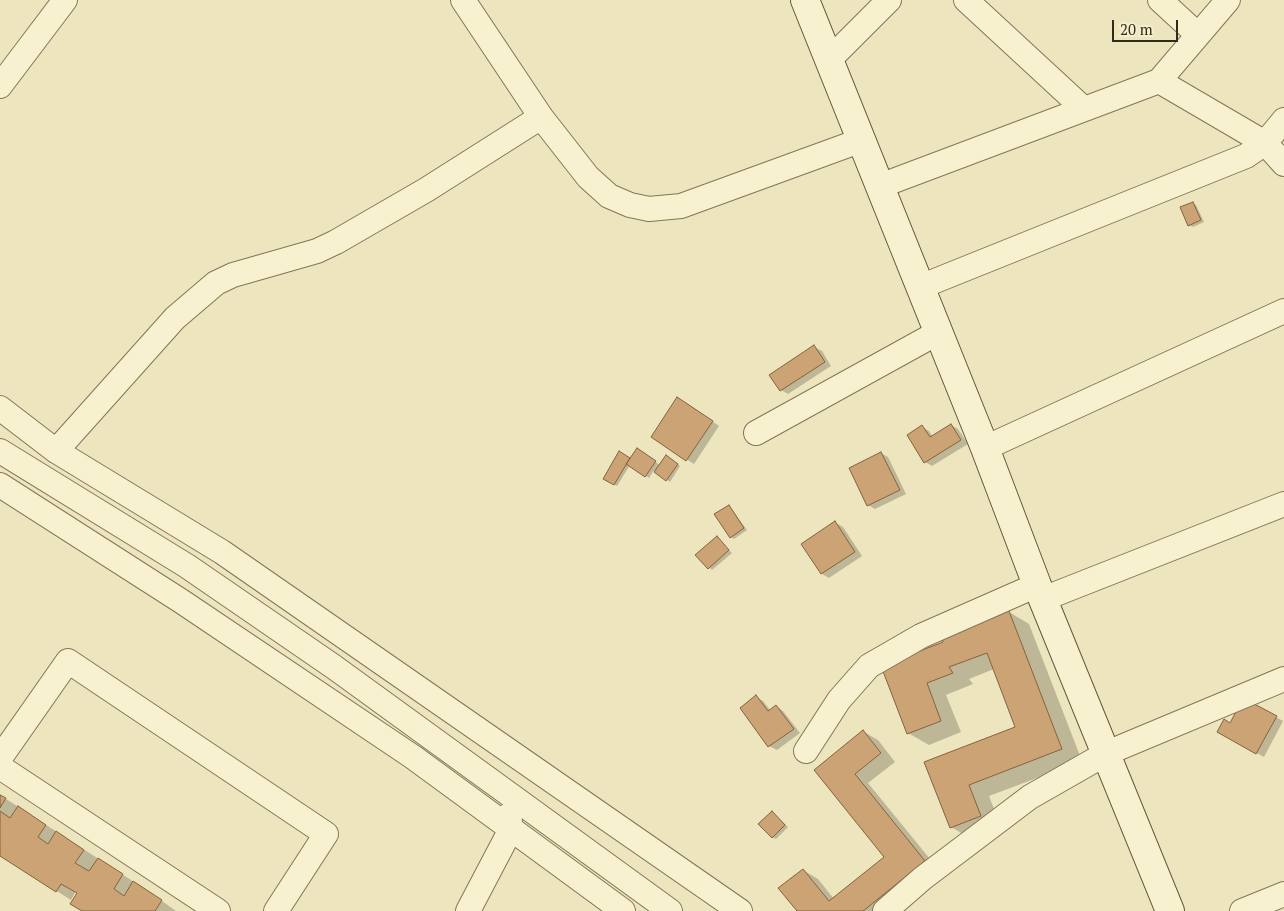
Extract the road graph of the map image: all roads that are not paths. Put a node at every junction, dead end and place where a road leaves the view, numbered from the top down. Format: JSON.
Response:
{"nodes":[{"id":1,"x":65,"y":0,"type":"edge"},
{"id":2,"x":463,"y":0,"type":"edge"},
{"id":3,"x":805,"y":0,"type":"edge"},
{"id":4,"x":889,"y":0,"type":"edge"},
{"id":5,"x":966,"y":0,"type":"edge"},
{"id":6,"x":1160,"y":0,"type":"edge"},
{"id":7,"x":1228,"y":0,"type":"edge"},
{"id":8,"x":1198,"y":35,"type":"junction"},
{"id":9,"x":830,"y":60,"type":"junction"},
{"id":10,"x":1159,"y":81,"type":"junction"},
{"id":11,"x":0,"y":86,"type":"edge"},
{"id":12,"x":1084,"y":110,"type":"junction"},
{"id":13,"x":541,"y":117,"type":"junction"},
{"id":14,"x":1284,"y":120,"type":"edge"},
{"id":15,"x":862,"y":140,"type":"junction"},
{"id":16,"x":1266,"y":143,"type":"junction"},
{"id":17,"x":1284,"y":164,"type":"edge"},
{"id":18,"x":880,"y":186,"type":"junction"},
{"id":19,"x":920,"y":286,"type":"junction"},
{"id":20,"x":1284,"y":312,"type":"edge"},
{"id":21,"x":939,"y":332,"type":"junction"},
{"id":22,"x":0,"y":408,"type":"edge"},
{"id":23,"x":756,"y":433,"type":"dead end"},
{"id":24,"x":985,"y":448,"type":"junction"},
{"id":25,"x":56,"y":451,"type":"junction"},
{"id":26,"x":10,"y":456,"type":"edge"},
{"id":27,"x":1,"y":488,"type":"edge"},
{"id":28,"x":1284,"y":504,"type":"edge"},
{"id":29,"x":1040,"y":592,"type":"junction"},
{"id":30,"x":1284,"y":678,"type":"edge"},
{"id":31,"x":806,"y":751,"type":"dead end"},
{"id":32,"x":1107,"y":753,"type":"junction"},
{"id":33,"x":0,"y":758,"type":"edge"},
{"id":34,"x":0,"y":767,"type":"edge"},
{"id":35,"x":501,"y":787,"type":"junction"},
{"id":36,"x":511,"y":829,"type":"junction"},
{"id":37,"x":1284,"y":894,"type":"edge"},
{"id":38,"x":218,"y":911,"type":"edge"},
{"id":39,"x":276,"y":911,"type":"edge"},
{"id":40,"x":468,"y":911,"type":"edge"},
{"id":41,"x":623,"y":911,"type":"edge"},
{"id":42,"x":670,"y":911,"type":"edge"},
{"id":43,"x":740,"y":911,"type":"edge"},
{"id":44,"x":885,"y":911,"type":"edge"},
{"id":45,"x":1170,"y":911,"type":"edge"},
{"id":46,"x":1242,"y":911,"type":"edge"}],
"edges":[{"from":1,"to":11,"type":"street"},
{"from":2,"to":13,"type":"street"},
{"from":3,"to":9,"type":"main road"},
{"from":4,"to":9,"type":"street"},
{"from":5,"to":12,"type":"street"},
{"from":6,"to":8,"type":"street"},
{"from":7,"to":8,"type":"street"},
{"from":8,"to":10,"type":"street"},
{"from":9,"to":15,"type":"main road"},
{"from":10,"to":12,"type":"street"},
{"from":10,"to":16,"type":"street"},
{"from":12,"to":18,"type":"street"},
{"from":13,"to":15,"type":"street"},
{"from":13,"to":25,"type":"street"},
{"from":14,"to":16,"type":"street"},
{"from":15,"to":18,"type":"main road"},
{"from":16,"to":17,"type":"street"},
{"from":16,"to":19,"type":"street"},
{"from":18,"to":19,"type":"main road"},
{"from":19,"to":21,"type":"main road"},
{"from":20,"to":24,"type":"street"},
{"from":21,"to":23,"type":"street"},
{"from":21,"to":24,"type":"main road"},
{"from":22,"to":25,"type":"street"},
{"from":24,"to":29,"type":"main road"},
{"from":25,"to":43,"type":"street"},
{"from":26,"to":27,"type":"street"},
{"from":26,"to":35,"type":"street"},
{"from":27,"to":36,"type":"street"},
{"from":28,"to":29,"type":"street"},
{"from":29,"to":31,"type":"street"},
{"from":29,"to":32,"type":"main road"},
{"from":30,"to":32,"type":"street"},
{"from":32,"to":44,"type":"street"},
{"from":32,"to":45,"type":"main road"},
{"from":33,"to":39,"type":"street"},
{"from":34,"to":38,"type":"street"},
{"from":35,"to":36,"type":"street"},
{"from":35,"to":42,"type":"street"},
{"from":36,"to":40,"type":"street"},
{"from":36,"to":41,"type":"street"},
{"from":37,"to":46,"type":"street"}]}
